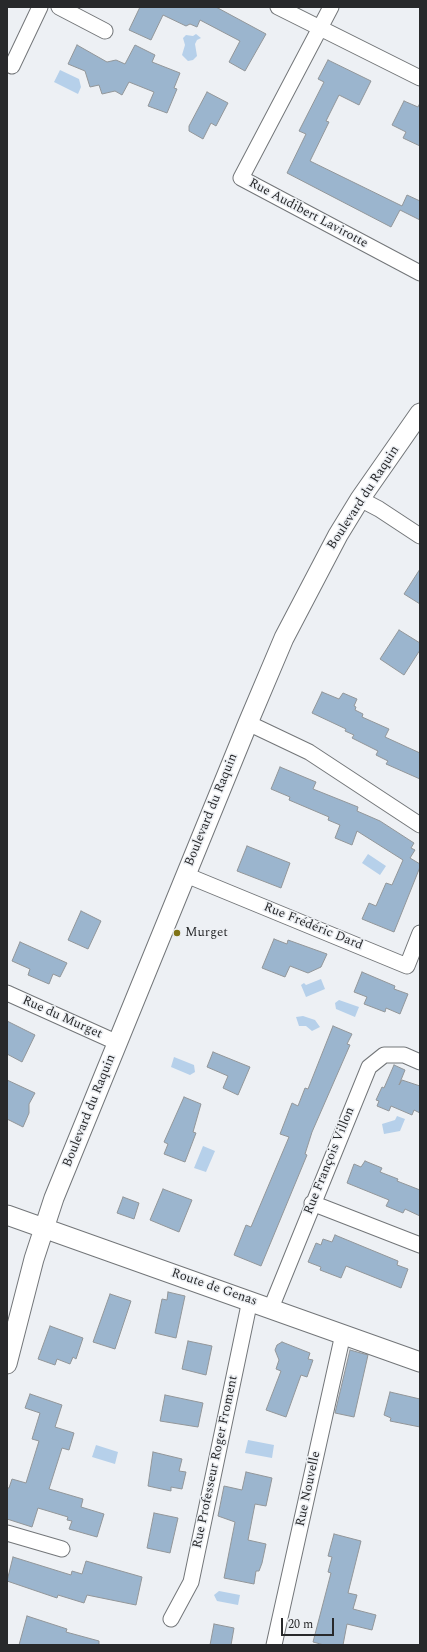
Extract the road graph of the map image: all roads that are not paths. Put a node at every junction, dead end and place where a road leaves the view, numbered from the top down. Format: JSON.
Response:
{"nodes":[{"id":1,"x":40,"y":7,"type":"edge"},
{"id":2,"x":59,"y":7,"type":"edge"},
{"id":3,"x":278,"y":7,"type":"edge"},
{"id":4,"x":331,"y":7,"type":"edge"},
{"id":5,"x":320,"y":28,"type":"junction"},
{"id":6,"x":106,"y":31,"type":"dead end"},
{"id":7,"x":12,"y":66,"type":"dead end"},
{"id":8,"x":420,"y":78,"type":"edge"},
{"id":9,"x":420,"y":273,"type":"edge"},
{"id":10,"x":420,"y":413,"type":"edge"},
{"id":11,"x":360,"y":499,"type":"junction"},
{"id":12,"x":420,"y":536,"type":"edge"},
{"id":13,"x":248,"y":723,"type":"junction"},
{"id":14,"x":420,"y":825,"type":"edge"},
{"id":15,"x":186,"y":875,"type":"junction"},
{"id":16,"x":420,"y":933,"type":"edge"},
{"id":17,"x":7,"y":993,"type":"edge"},
{"id":18,"x":118,"y":1043,"type":"junction"},
{"id":19,"x":420,"y":1062,"type":"edge"},
{"id":20,"x":312,"y":1203,"type":"junction"},
{"id":21,"x":7,"y":1215,"type":"edge"},
{"id":22,"x":44,"y":1228,"type":"junction"},
{"id":23,"x":420,"y":1246,"type":"edge"},
{"id":24,"x":250,"y":1300,"type":"junction"},
{"id":25,"x":271,"y":1308,"type":"junction"},
{"id":26,"x":343,"y":1334,"type":"junction"},
{"id":27,"x":420,"y":1362,"type":"edge"},
{"id":28,"x":7,"y":1364,"type":"edge"},
{"id":29,"x":7,"y":1533,"type":"edge"},
{"id":30,"x":62,"y":1549,"type":"dead end"},
{"id":31,"x":172,"y":1619,"type":"dead end"},
{"id":32,"x":274,"y":1645,"type":"edge"}],
"edges":[{"from":1,"to":7,"type":"street"},
{"from":2,"to":6,"type":"street"},
{"from":3,"to":5,"type":"street"},
{"from":4,"to":5,"type":"street","name":"Rue Audibert Lavirotte"},
{"from":5,"to":8,"type":"street"},
{"from":5,"to":9,"type":"street","name":"Rue Audibert Lavirotte"},
{"from":10,"to":11,"type":"street","name":"Boulevard du Raquin"},
{"from":11,"to":12,"type":"street"},
{"from":11,"to":13,"type":"street","name":"Boulevard du Raquin"},
{"from":13,"to":14,"type":"street"},
{"from":13,"to":15,"type":"street","name":"Boulevard du Raquin"},
{"from":15,"to":16,"type":"street","name":"Rue Frédéric Dard"},
{"from":15,"to":18,"type":"street","name":"Boulevard du Raquin"},
{"from":17,"to":18,"type":"street","name":"Rue du Murget"},
{"from":18,"to":22,"type":"street","name":"Boulevard du Raquin"},
{"from":19,"to":20,"type":"street","name":"Rue François Villon"},
{"from":20,"to":23,"type":"street"},
{"from":20,"to":25,"type":"street","name":"Rue François Villon"},
{"from":21,"to":22,"type":"street","name":"Route de Genas"},
{"from":22,"to":24,"type":"street","name":"Route de Genas"},
{"from":22,"to":28,"type":"street","name":"Boulevard du Raquin"},
{"from":24,"to":25,"type":"street","name":"Route de Genas"},
{"from":24,"to":31,"type":"street","name":"Rue Professeur Roger Froment"},
{"from":25,"to":26,"type":"street","name":"Route de Genas"},
{"from":26,"to":27,"type":"street","name":"Route de Genas"},
{"from":26,"to":32,"type":"street","name":"Rue Nouvelle"},
{"from":29,"to":30,"type":"street"}]}
